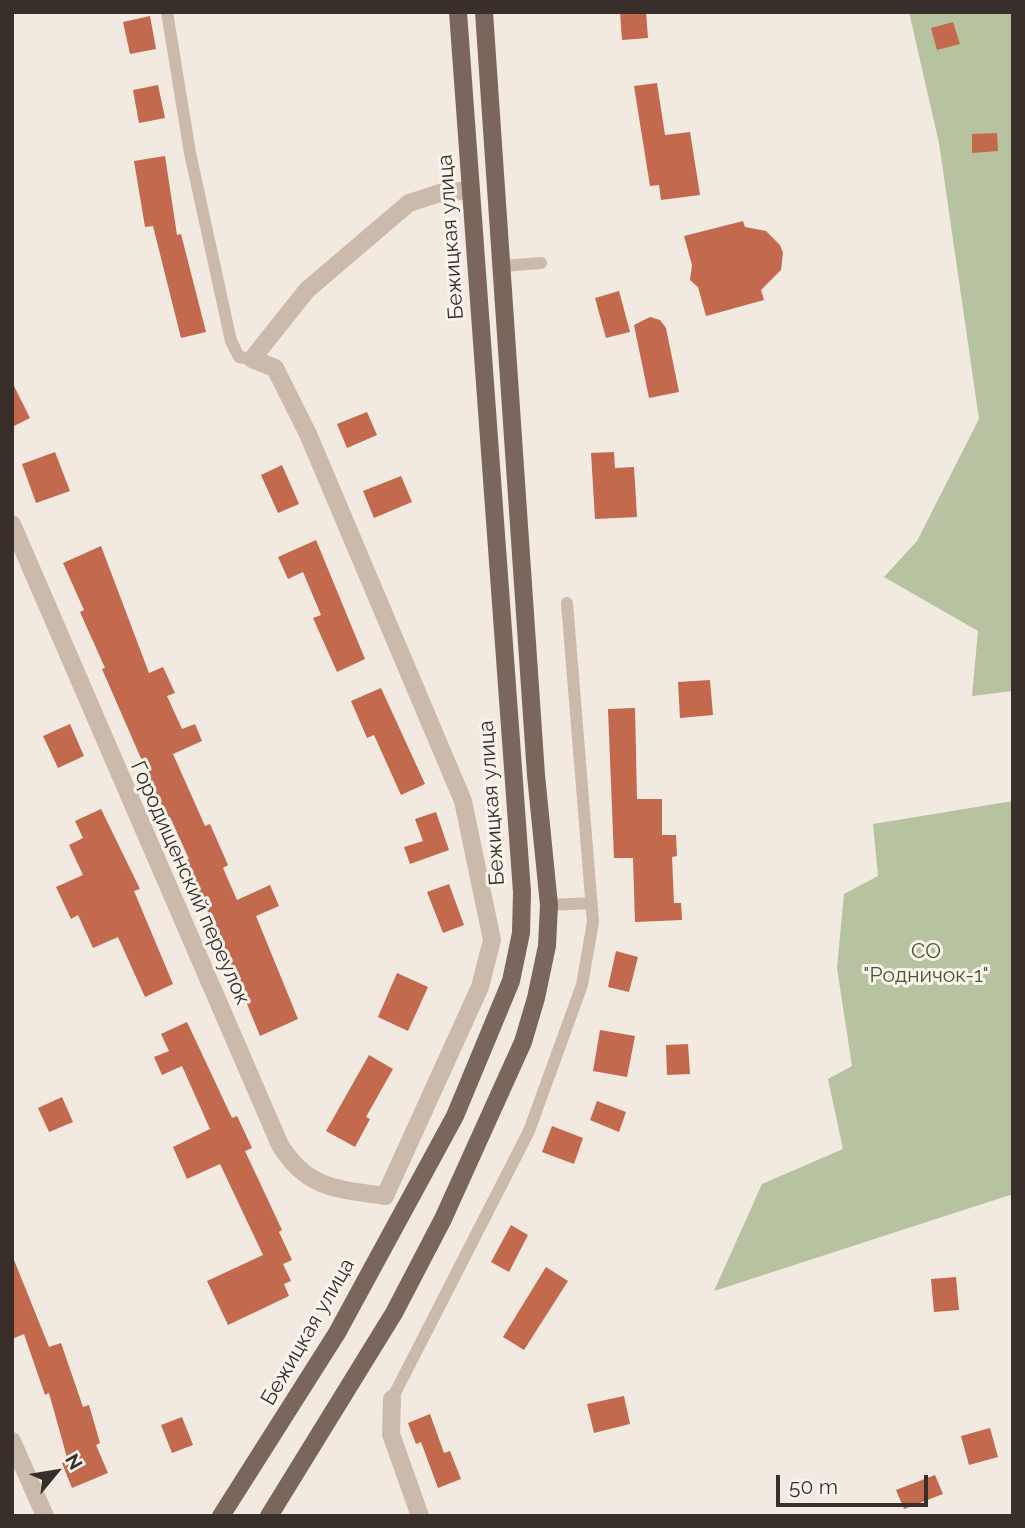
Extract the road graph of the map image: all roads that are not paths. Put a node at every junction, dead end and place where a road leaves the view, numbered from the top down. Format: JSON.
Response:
{"nodes":[{"id":1,"x":167,"y":12,"type":"edge"},
{"id":2,"x":458,"y":12,"type":"edge"},
{"id":3,"x":484,"y":12,"type":"edge"},
{"id":4,"x":471,"y":190,"type":"junction"},
{"id":5,"x":541,"y":263,"type":"dead end"},
{"id":6,"x":502,"y":266,"type":"junction"},
{"id":7,"x":252,"y":359,"type":"junction"},
{"id":8,"x":12,"y":524,"type":"edge"},
{"id":9,"x":16,"y":546,"type":"edge"},
{"id":10,"x":567,"y":603,"type":"dead end"},
{"id":11,"x":591,"y":903,"type":"junction"},
{"id":12,"x":549,"y":905,"type":"junction"},
{"id":13,"x":393,"y":1399,"type":"joint"},
{"id":14,"x":12,"y":1441,"type":"edge"},
{"id":15,"x":46,"y":1516,"type":"edge"},
{"id":16,"x":221,"y":1516,"type":"edge"},
{"id":17,"x":269,"y":1516,"type":"edge"},
{"id":18,"x":420,"y":1516,"type":"edge"}],
"edges":[{"from":1,"to":7,"type":"lane"},
{"from":2,"to":4,"type":"main road","name":"Бежицкая улица"},
{"from":3,"to":6,"type":"main road"},
{"from":4,"to":7,"type":"street"},
{"from":4,"to":16,"type":"main road","name":"Бежицкая улица"},
{"from":5,"to":6,"type":"lane"},
{"from":6,"to":12,"type":"main road"},
{"from":7,"to":9,"type":"street","name":"Городищенский переулок"},
{"from":8,"to":9,"type":"street","name":"Городищенский переулок"},
{"from":10,"to":11,"type":"lane"},
{"from":11,"to":12,"type":"lane"},
{"from":11,"to":13,"type":"lane"},
{"from":12,"to":17,"type":"main road"},
{"from":13,"to":18,"type":"street"},
{"from":14,"to":15,"type":"street"}]}
